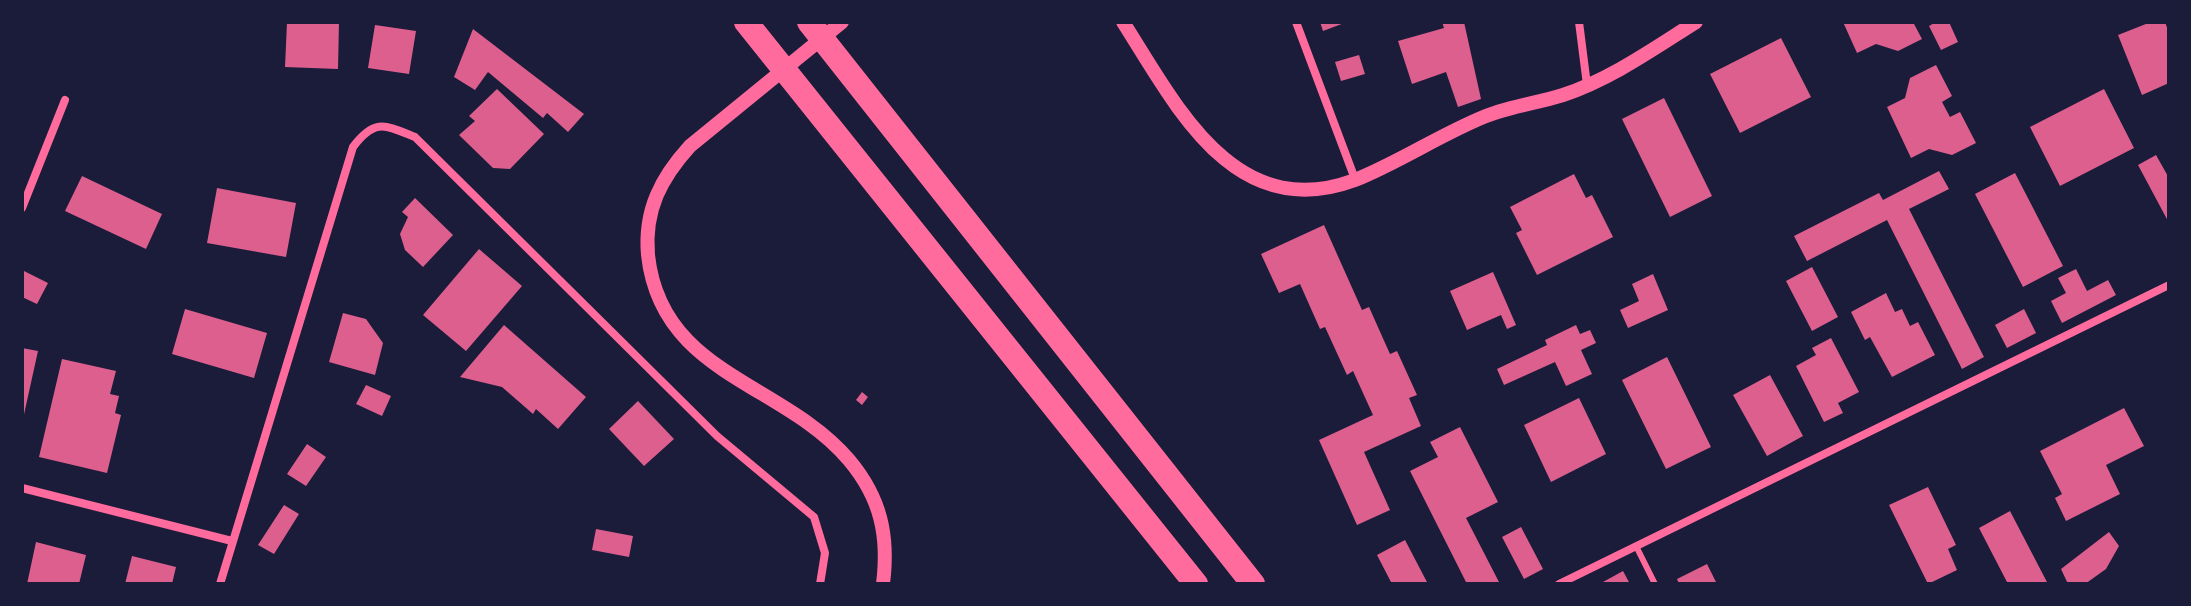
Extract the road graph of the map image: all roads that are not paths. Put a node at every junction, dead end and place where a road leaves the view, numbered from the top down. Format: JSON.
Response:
{"nodes":[{"id":1,"x":809,"y":22,"type":"edge"},
{"id":2,"x":821,"y":22,"type":"edge"},
{"id":3,"x":842,"y":22,"type":"edge"},
{"id":4,"x":1123,"y":22,"type":"edge"},
{"id":5,"x":1296,"y":22,"type":"edge"},
{"id":6,"x":1579,"y":22,"type":"edge"},
{"id":7,"x":1696,"y":22,"type":"edge"},
{"id":8,"x":748,"y":25,"type":"edge"},
{"id":9,"x":1587,"y":85,"type":"junction"},
{"id":10,"x":65,"y":100,"type":"dead end"},
{"id":11,"x":912,"y":153,"type":"junction"},
{"id":12,"x":1355,"y":179,"type":"junction"},
{"id":13,"x":22,"y":208,"type":"edge"},
{"id":14,"x":2169,"y":285,"type":"edge"},
{"id":15,"x":22,"y":488,"type":"edge"},
{"id":16,"x":232,"y":541,"type":"junction"},
{"id":17,"x":1636,"y":546,"type":"junction"},
{"id":18,"x":220,"y":584,"type":"edge"},
{"id":19,"x":820,"y":584,"type":"edge"},
{"id":20,"x":883,"y":584,"type":"edge"},
{"id":21,"x":1196,"y":584,"type":"edge"},
{"id":22,"x":1253,"y":584,"type":"edge"},
{"id":23,"x":1559,"y":584,"type":"edge"},
{"id":24,"x":1655,"y":584,"type":"edge"}],
"edges":[{"from":1,"to":11,"type":"highway"},
{"from":2,"to":11,"type":"highway"},
{"from":3,"to":20,"type":"street"},
{"from":4,"to":12,"type":"street"},
{"from":5,"to":12,"type":"street"},
{"from":6,"to":9,"type":"street"},
{"from":7,"to":9,"type":"street"},
{"from":8,"to":21,"type":"highway"},
{"from":9,"to":12,"type":"street"},
{"from":10,"to":13,"type":"street"},
{"from":11,"to":22,"type":"highway"},
{"from":14,"to":17,"type":"street"},
{"from":15,"to":16,"type":"street"},
{"from":16,"to":18,"type":"street"},
{"from":16,"to":19,"type":"street"},
{"from":17,"to":23,"type":"street"},
{"from":17,"to":24,"type":"lane"}]}
